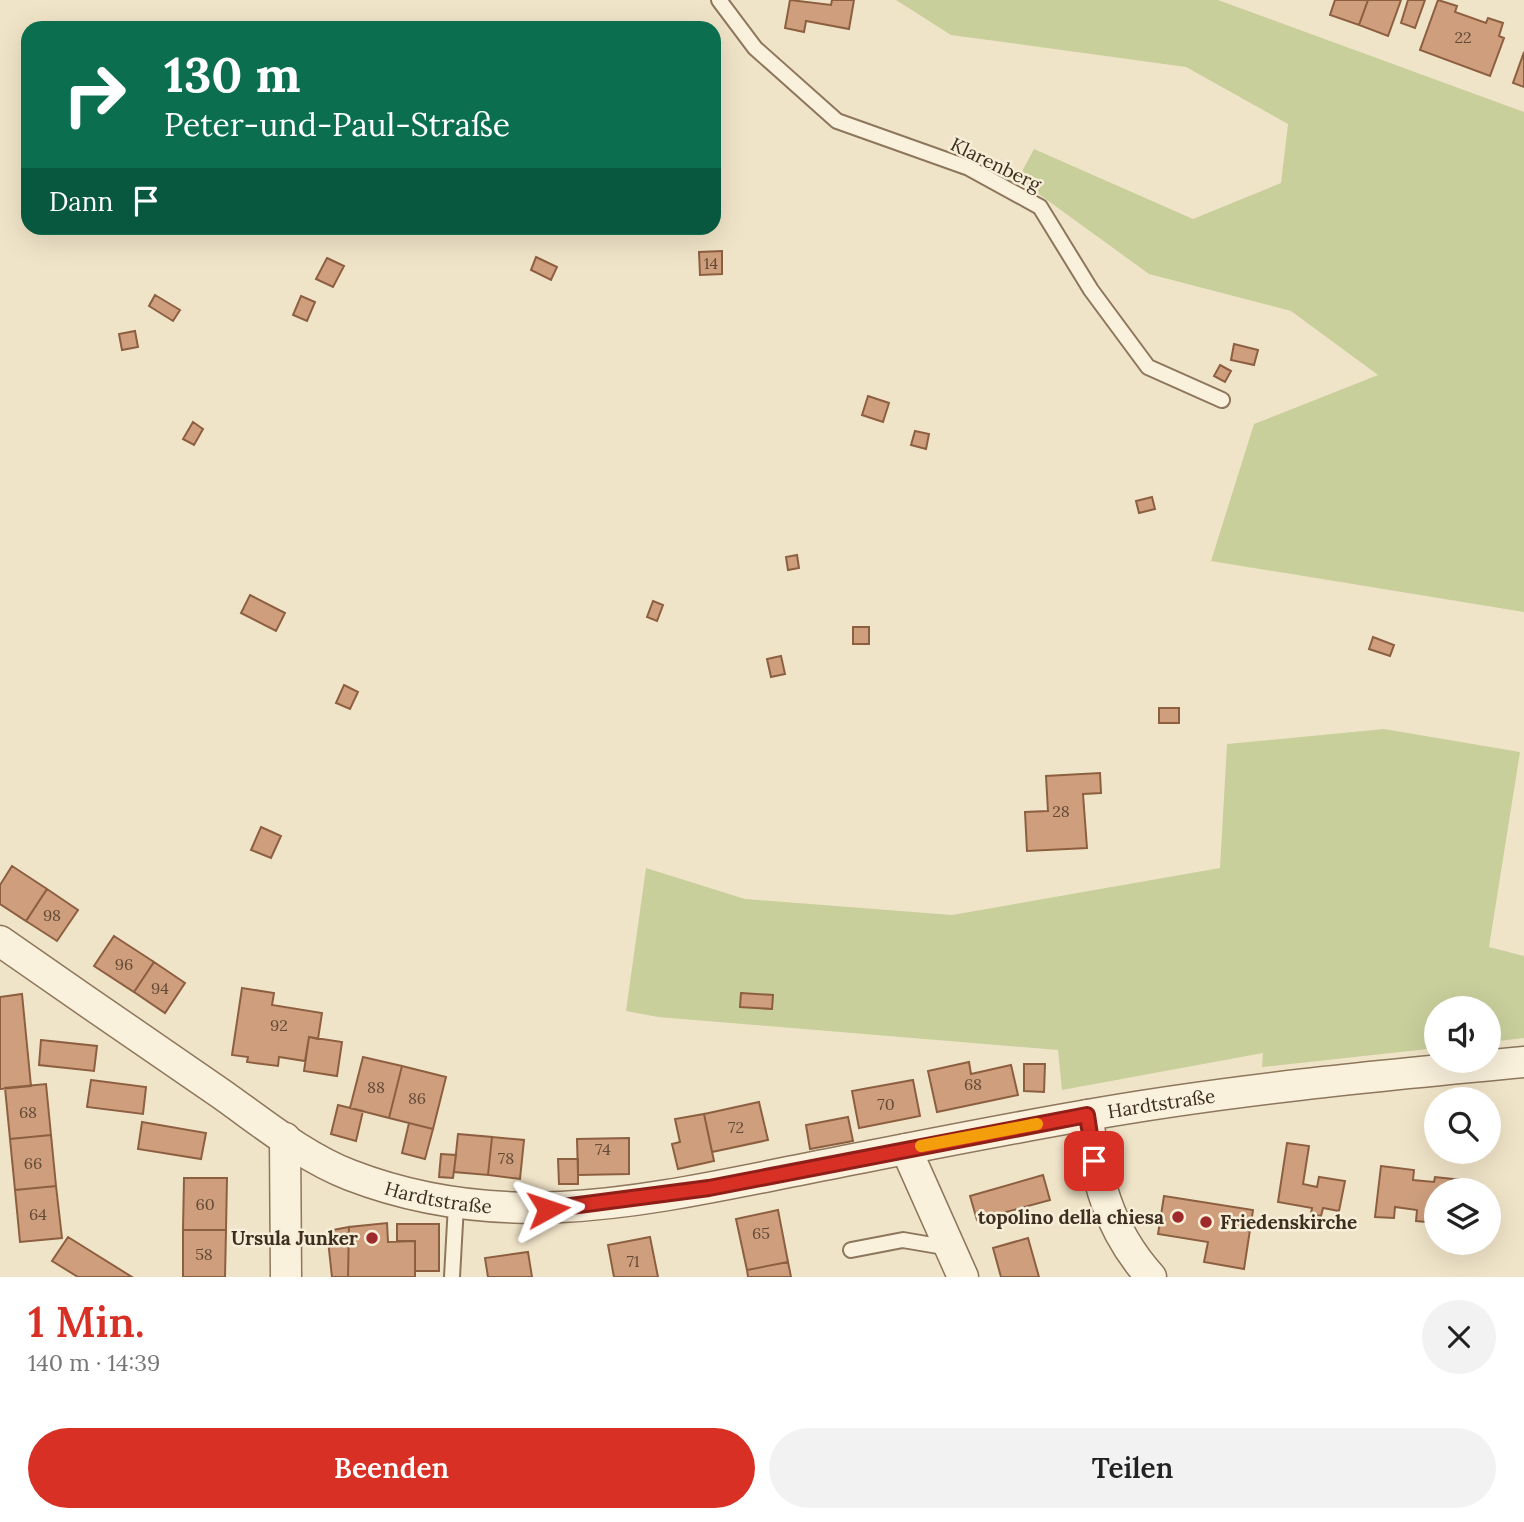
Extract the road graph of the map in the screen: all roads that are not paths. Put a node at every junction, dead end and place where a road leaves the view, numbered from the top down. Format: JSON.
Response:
{"nodes":[{"id":1,"x":719,"y":0,"type":"edge"},
{"id":2,"x":1222,"y":400,"type":"dead end"},
{"id":3,"x":0,"y":941,"type":"edge"},
{"id":4,"x":1524,"y":1062,"type":"edge"},
{"id":5,"x":1087,"y":1115,"type":"junction"},
{"id":6,"x":285,"y":1138,"type":"junction"},
{"id":7,"x":906,"y":1149,"type":"junction"},
{"id":8,"x":456,"y":1205,"type":"junction"},
{"id":9,"x":953,"y":1248,"type":"junction"},
{"id":10,"x":851,"y":1250,"type":"dead end"},
{"id":11,"x":286,"y":1277,"type":"edge"},
{"id":12,"x":452,"y":1277,"type":"edge"},
{"id":13,"x":963,"y":1277,"type":"edge"},
{"id":14,"x":1151,"y":1277,"type":"edge"}],
"edges":[{"from":1,"to":2,"type":"lane","name":"Klarenberg"},
{"from":3,"to":6,"type":"street","name":"Hardtstraße"},
{"from":4,"to":5,"type":"street","name":"Hardtstraße"},
{"from":5,"to":7,"type":"street","name":"Hardtstraße"},
{"from":5,"to":14,"type":"street"},
{"from":6,"to":8,"type":"street","name":"Hardtstraße"},
{"from":6,"to":11,"type":"street"},
{"from":7,"to":8,"type":"street","name":"Hardtstraße"},
{"from":7,"to":9,"type":"street"},
{"from":8,"to":12,"type":"lane"},
{"from":9,"to":10,"type":"lane"},
{"from":9,"to":13,"type":"street"}]}
